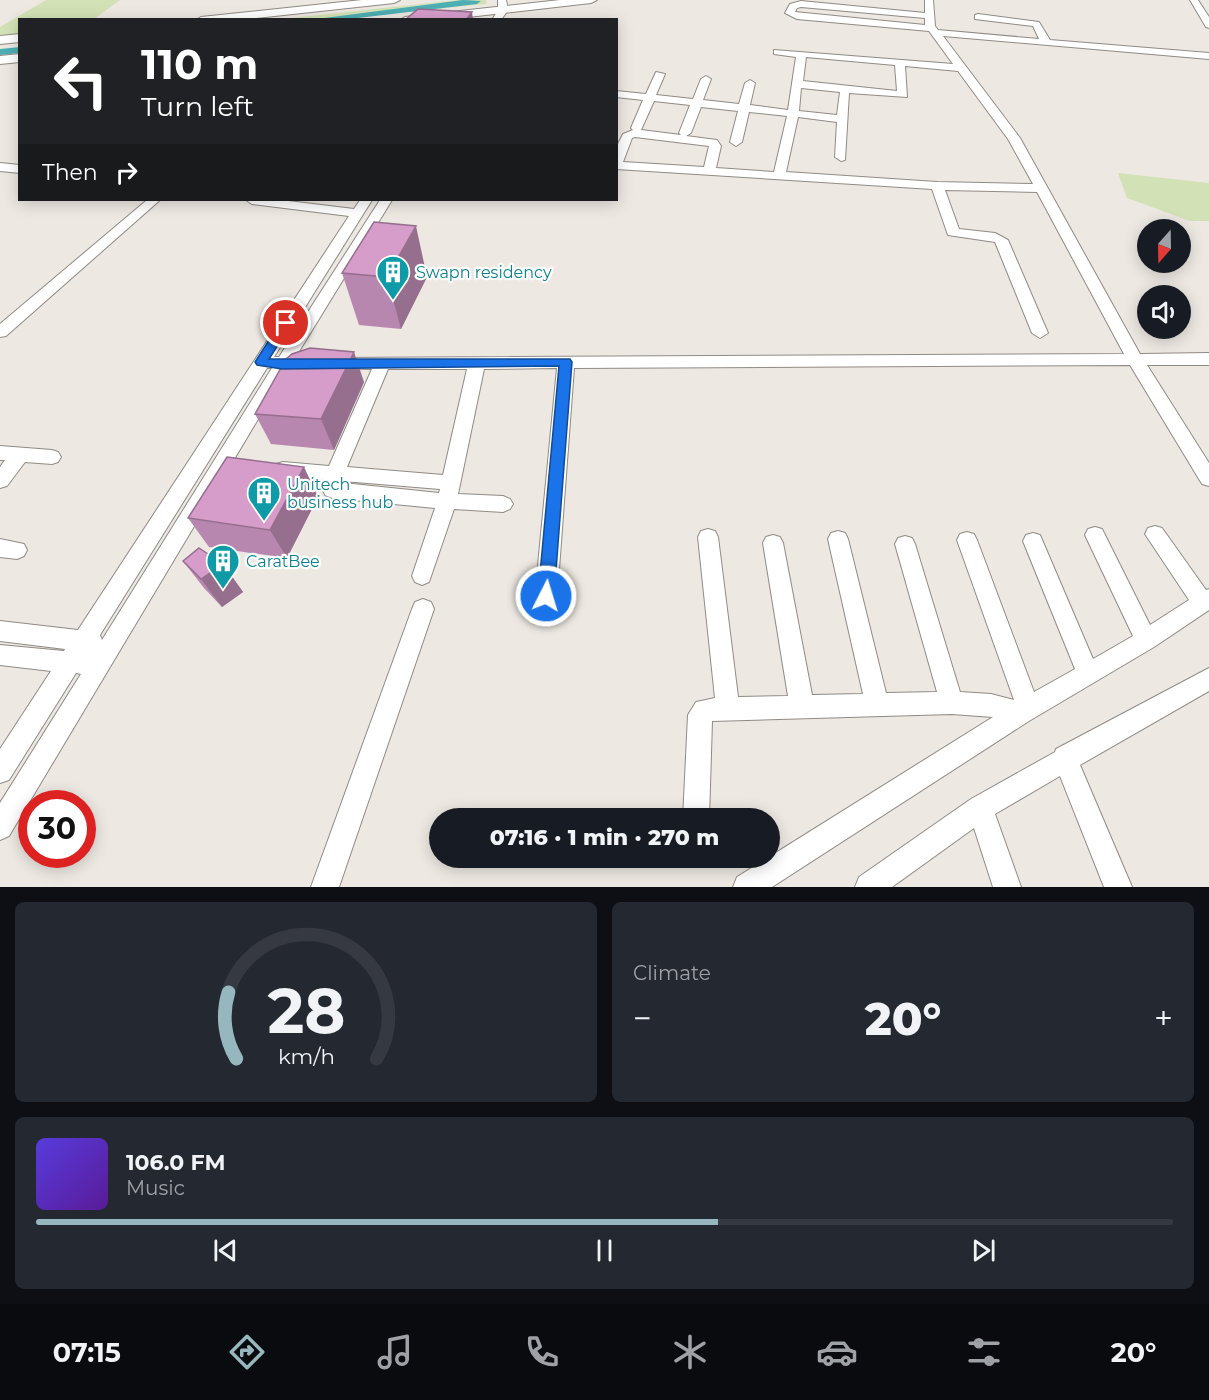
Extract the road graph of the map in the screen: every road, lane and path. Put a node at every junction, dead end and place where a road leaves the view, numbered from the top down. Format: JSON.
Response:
{"nodes":[{"id":1,"x":394,"y":0,"type":"edge"},
{"id":2,"x":591,"y":0,"type":"edge"},
{"id":3,"x":1194,"y":0,"type":"edge"},
{"id":4,"x":926,"y":1,"type":"edge"},
{"id":5,"x":832,"y":7,"type":"junction"},
{"id":6,"x":500,"y":10,"type":"edge"},
{"id":7,"x":865,"y":10,"type":"junction"},
{"id":8,"x":1205,"y":14,"type":"edge"},
{"id":9,"x":929,"y":16,"type":"junction"},
{"id":10,"x":978,"y":17,"type":"dead end"},
{"id":11,"x":220,"y":18,"type":"edge"},
{"id":12,"x":424,"y":18,"type":"edge"},
{"id":13,"x":831,"y":19,"type":"junction"},
{"id":14,"x":865,"y":23,"type":"junction"},
{"id":15,"x":1209,"y":25,"type":"edge"},
{"id":16,"x":936,"y":33,"type":"junction"},
{"id":17,"x":18,"y":38,"type":"edge"},
{"id":18,"x":0,"y":40,"type":"edge"},
{"id":19,"x":1046,"y":42,"type":"junction"},
{"id":20,"x":778,"y":52,"type":"dead end"},
{"id":21,"x":801,"y":54,"type":"junction"},
{"id":22,"x":18,"y":58,"type":"edge"},
{"id":23,"x":1209,"y":58,"type":"edge"},
{"id":24,"x":0,"y":60,"type":"edge"},
{"id":25,"x":900,"y":63,"type":"junction"},
{"id":26,"x":962,"y":68,"type":"junction"},
{"id":27,"x":660,"y":74,"type":"dead end"},
{"id":28,"x":849,"y":78,"type":"junction"},
{"id":29,"x":705,"y":79,"type":"dead end"},
{"id":30,"x":750,"y":83,"type":"dead end"},
{"id":31,"x":796,"y":88,"type":"dead end"},
{"id":32,"x":618,"y":94,"type":"edge"},
{"id":33,"x":651,"y":98,"type":"junction"},
{"id":34,"x":696,"y":102,"type":"junction"},
{"id":35,"x":744,"y":108,"type":"junction"},
{"id":36,"x":793,"y":113,"type":"junction"},
{"id":37,"x":843,"y":119,"type":"junction"},
{"id":38,"x":637,"y":128,"type":"dead end"},
{"id":39,"x":685,"y":133,"type":"dead end"},
{"id":40,"x":736,"y":142,"type":"dead end"},
{"id":41,"x":666,"y":153,"type":"junction"},
{"id":42,"x":841,"y":157,"type":"dead end"},
{"id":43,"x":618,"y":159,"type":"edge"},
{"id":44,"x":618,"y":164,"type":"edge"},
{"id":45,"x":0,"y":167,"type":"edge"},
{"id":46,"x":18,"y":170,"type":"edge"},
{"id":47,"x":709,"y":171,"type":"junction"},
{"id":48,"x":779,"y":176,"type":"junction"},
{"id":49,"x":937,"y":186,"type":"junction"},
{"id":50,"x":1040,"y":188,"type":"junction"},
{"id":51,"x":153,"y":201,"type":"edge"},
{"id":52,"x":270,"y":201,"type":"edge"},
{"id":53,"x":385,"y":201,"type":"edge"},
{"id":54,"x":362,"y":206,"type":"edge"},
{"id":55,"x":0,"y":332,"type":"edge"},
{"id":56,"x":1040,"y":333,"type":"dead end"},
{"id":57,"x":1134,"y":358,"type":"junction"},
{"id":58,"x":1209,"y":359,"type":"edge"},
{"id":59,"x":261,"y":362,"type":"junction"},
{"id":60,"x":566,"y":362,"type":"junction"},
{"id":61,"x":383,"y":363,"type":"junction"},
{"id":62,"x":477,"y":363,"type":"junction"},
{"id":63,"x":282,"y":365,"type":"junction"},
{"id":64,"x":0,"y":453,"type":"edge"},
{"id":65,"x":20,"y":455,"type":"junction"},
{"id":66,"x":52,"y":457,"type":"dead end"},
{"id":67,"x":222,"y":463,"type":"junction"},
{"id":68,"x":245,"y":465,"type":"edge"},
{"id":69,"x":267,"y":467,"type":"edge"},
{"id":70,"x":335,"y":473,"type":"junction"},
{"id":71,"x":1209,"y":478,"type":"edge"},
{"id":72,"x":0,"y":481,"type":"edge"},
{"id":73,"x":449,"y":492,"type":"junction"},
{"id":74,"x":503,"y":504,"type":"dead end"},
{"id":75,"x":1155,"y":534,"type":"dead end"},
{"id":76,"x":1095,"y":535,"type":"dead end"},
{"id":77,"x":708,"y":537,"type":"dead end"},
{"id":78,"x":838,"y":539,"type":"dead end"},
{"id":79,"x":968,"y":540,"type":"dead end"},
{"id":80,"x":1033,"y":541,"type":"dead end"},
{"id":81,"x":773,"y":543,"type":"dead end"},
{"id":82,"x":905,"y":544,"type":"dead end"},
{"id":83,"x":422,"y":576,"type":"dead end"},
{"id":84,"x":546,"y":596,"type":"dead end"},
{"id":85,"x":1206,"y":600,"type":"edge"},
{"id":86,"x":423,"y":609,"type":"dead end"},
{"id":87,"x":0,"y":631,"type":"edge"},
{"id":88,"x":84,"y":640,"type":"junction"},
{"id":89,"x":1146,"y":640,"type":"junction"},
{"id":90,"x":112,"y":644,"type":"junction"},
{"id":91,"x":0,"y":655,"type":"edge"},
{"id":92,"x":70,"y":662,"type":"junction"},
{"id":93,"x":99,"y":665,"type":"junction"},
{"id":94,"x":1089,"y":675,"type":"junction"},
{"id":95,"x":1209,"y":679,"type":"edge"},
{"id":96,"x":952,"y":703,"type":"junction"},
{"id":97,"x":877,"y":705,"type":"junction"},
{"id":98,"x":802,"y":707,"type":"junction"},
{"id":99,"x":728,"y":709,"type":"junction"},
{"id":100,"x":1025,"y":711,"type":"junction"},
{"id":101,"x":1065,"y":758,"type":"junction"},
{"id":102,"x":0,"y":771,"type":"edge"},
{"id":103,"x":696,"y":808,"type":"edge"},
{"id":104,"x":980,"y":808,"type":"junction"},
{"id":105,"x":0,"y":827,"type":"edge"},
{"id":106,"x":885,"y":882,"type":"edge"},
{"id":107,"x":325,"y":887,"type":"edge"},
{"id":108,"x":747,"y":887,"type":"edge"},
{"id":109,"x":1007,"y":887,"type":"edge"},
{"id":110,"x":1118,"y":887,"type":"edge"}],
"edges":[{"from":1,"to":11,"type":"main road"},
{"from":2,"to":6,"type":"main road"},
{"from":3,"to":8,"type":"street"},
{"from":4,"to":9,"type":"street"},
{"from":5,"to":7,"type":"street"},
{"from":5,"to":13,"type":"street"},
{"from":5,"to":13,"type":"street"},
{"from":6,"to":12,"type":"main road"},
{"from":7,"to":9,"type":"street"},
{"from":7,"to":14,"type":"street"},
{"from":8,"to":15,"type":"street"},
{"from":9,"to":16,"type":"street"},
{"from":10,"to":19,"type":"street"},
{"from":13,"to":14,"type":"street"},
{"from":14,"to":16,"type":"street"},
{"from":16,"to":19,"type":"street"},
{"from":16,"to":23,"type":"street"},
{"from":16,"to":26,"type":"street"},
{"from":17,"to":18,"type":"main road"},
{"from":19,"to":23,"type":"street"},
{"from":20,"to":21,"type":"street"},
{"from":21,"to":28,"type":"street"},
{"from":21,"to":28,"type":"street"},
{"from":22,"to":24,"type":"main road"},
{"from":25,"to":26,"type":"street"},
{"from":25,"to":28,"type":"street"},
{"from":25,"to":28,"type":"street"},
{"from":26,"to":50,"type":"street"},
{"from":27,"to":33,"type":"street"},
{"from":28,"to":37,"type":"street"},
{"from":29,"to":34,"type":"street"},
{"from":30,"to":35,"type":"street"},
{"from":31,"to":36,"type":"street"},
{"from":32,"to":33,"type":"street"},
{"from":33,"to":34,"type":"street"},
{"from":33,"to":38,"type":"street"},
{"from":34,"to":35,"type":"street"},
{"from":34,"to":39,"type":"street"},
{"from":35,"to":36,"type":"street"},
{"from":35,"to":40,"type":"street"},
{"from":36,"to":37,"type":"street"},
{"from":36,"to":48,"type":"street"},
{"from":37,"to":42,"type":"street"},
{"from":41,"to":43,"type":"street"},
{"from":41,"to":44,"type":"street"},
{"from":41,"to":47,"type":"street"},
{"from":41,"to":47,"type":"street"},
{"from":45,"to":46,"type":"street"},
{"from":47,"to":48,"type":"street"},
{"from":48,"to":49,"type":"street"},
{"from":49,"to":50,"type":"street"},
{"from":49,"to":56,"type":"street"},
{"from":50,"to":57,"type":"street"},
{"from":51,"to":55,"type":"street"},
{"from":52,"to":54,"type":"street"},
{"from":53,"to":63,"type":"street"},
{"from":54,"to":59,"type":"street"},
{"from":57,"to":58,"type":"street"},
{"from":57,"to":60,"type":"street"},
{"from":57,"to":71,"type":"street"},
{"from":59,"to":63,"type":"street"},
{"from":59,"to":88,"type":"street"},
{"from":60,"to":62,"type":"street"},
{"from":60,"to":84,"type":"street"},
{"from":61,"to":62,"type":"street"},
{"from":61,"to":63,"type":"street"},
{"from":61,"to":70,"type":"street"},
{"from":62,"to":73,"type":"street"},
{"from":63,"to":67,"type":"street"},
{"from":64,"to":65,"type":"street"},
{"from":65,"to":66,"type":"street"},
{"from":65,"to":72,"type":"street"},
{"from":67,"to":68,"type":"street"},
{"from":67,"to":90,"type":"street"},
{"from":69,"to":70,"type":"street"},
{"from":70,"to":73,"type":"street"},
{"from":73,"to":74,"type":"street"},
{"from":73,"to":83,"type":"street"},
{"from":75,"to":85,"type":"street"},
{"from":76,"to":89,"type":"street"},
{"from":77,"to":99,"type":"street"},
{"from":78,"to":97,"type":"street"},
{"from":79,"to":100,"type":"street"},
{"from":80,"to":94,"type":"street"},
{"from":81,"to":98,"type":"street"},
{"from":82,"to":96,"type":"street"},
{"from":85,"to":89,"type":"street"},
{"from":86,"to":107,"type":"street"},
{"from":87,"to":88,"type":"street"},
{"from":88,"to":90,"type":"street"},
{"from":88,"to":92,"type":"street"},
{"from":89,"to":94,"type":"street"},
{"from":90,"to":93,"type":"street"},
{"from":91,"to":92,"type":"street"},
{"from":92,"to":93,"type":"street"},
{"from":92,"to":102,"type":"street"},
{"from":93,"to":105,"type":"street"},
{"from":94,"to":100,"type":"street"},
{"from":95,"to":101,"type":"street"},
{"from":96,"to":97,"type":"street"},
{"from":96,"to":100,"type":"street"},
{"from":97,"to":98,"type":"street"},
{"from":98,"to":99,"type":"street"},
{"from":99,"to":103,"type":"street"},
{"from":100,"to":108,"type":"street"},
{"from":101,"to":104,"type":"street"},
{"from":101,"to":110,"type":"street"},
{"from":104,"to":106,"type":"street"},
{"from":104,"to":109,"type":"street"}]}
